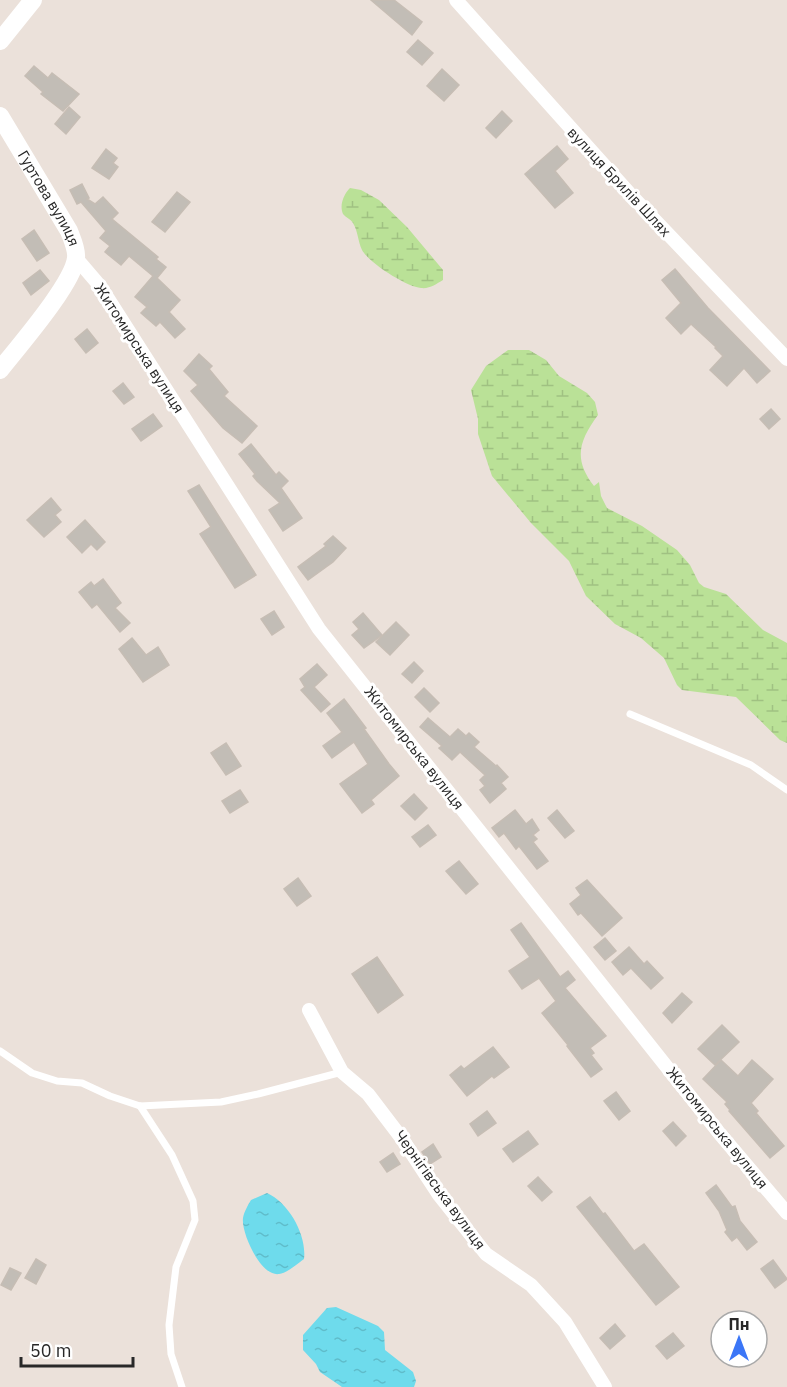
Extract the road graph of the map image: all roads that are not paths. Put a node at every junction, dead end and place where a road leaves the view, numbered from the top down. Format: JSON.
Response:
{"nodes":[{"id":1,"x":33,"y":0,"type":"edge"},
{"id":2,"x":456,"y":0,"type":"edge"},
{"id":3,"x":0,"y":40,"type":"edge"},
{"id":4,"x":0,"y":116,"type":"edge"},
{"id":5,"x":76,"y":258,"type":"junction"},
{"id":6,"x":787,"y":359,"type":"edge"},
{"id":7,"x":0,"y":370,"type":"edge"},
{"id":8,"x":630,"y":714,"type":"dead end"},
{"id":9,"x":787,"y":790,"type":"edge"},
{"id":10,"x":309,"y":1010,"type":"dead end"},
{"id":11,"x":0,"y":1051,"type":"edge"},
{"id":12,"x":342,"y":1072,"type":"junction"},
{"id":13,"x":140,"y":1106,"type":"junction"},
{"id":14,"x":787,"y":1214,"type":"edge"},
{"id":15,"x":182,"y":1387,"type":"edge"},
{"id":16,"x":605,"y":1387,"type":"edge"}],
"edges":[{"from":1,"to":3,"type":"street"},
{"from":2,"to":6,"type":"street","name":"вулиця Брилів Шлях"},
{"from":4,"to":5,"type":"street","name":"Гуртова вулиця"},
{"from":5,"to":7,"type":"street","name":"Гуртова вулиця"},
{"from":5,"to":14,"type":"street","name":"Житомирська вулиця"},
{"from":8,"to":9,"type":"lane"},
{"from":10,"to":12,"type":"street","name":"Чернігівська вулиця"},
{"from":11,"to":13,"type":"lane"},
{"from":12,"to":13,"type":"lane"},
{"from":12,"to":16,"type":"street","name":"Чернігівська вулиця"},
{"from":13,"to":15,"type":"lane"}]}
